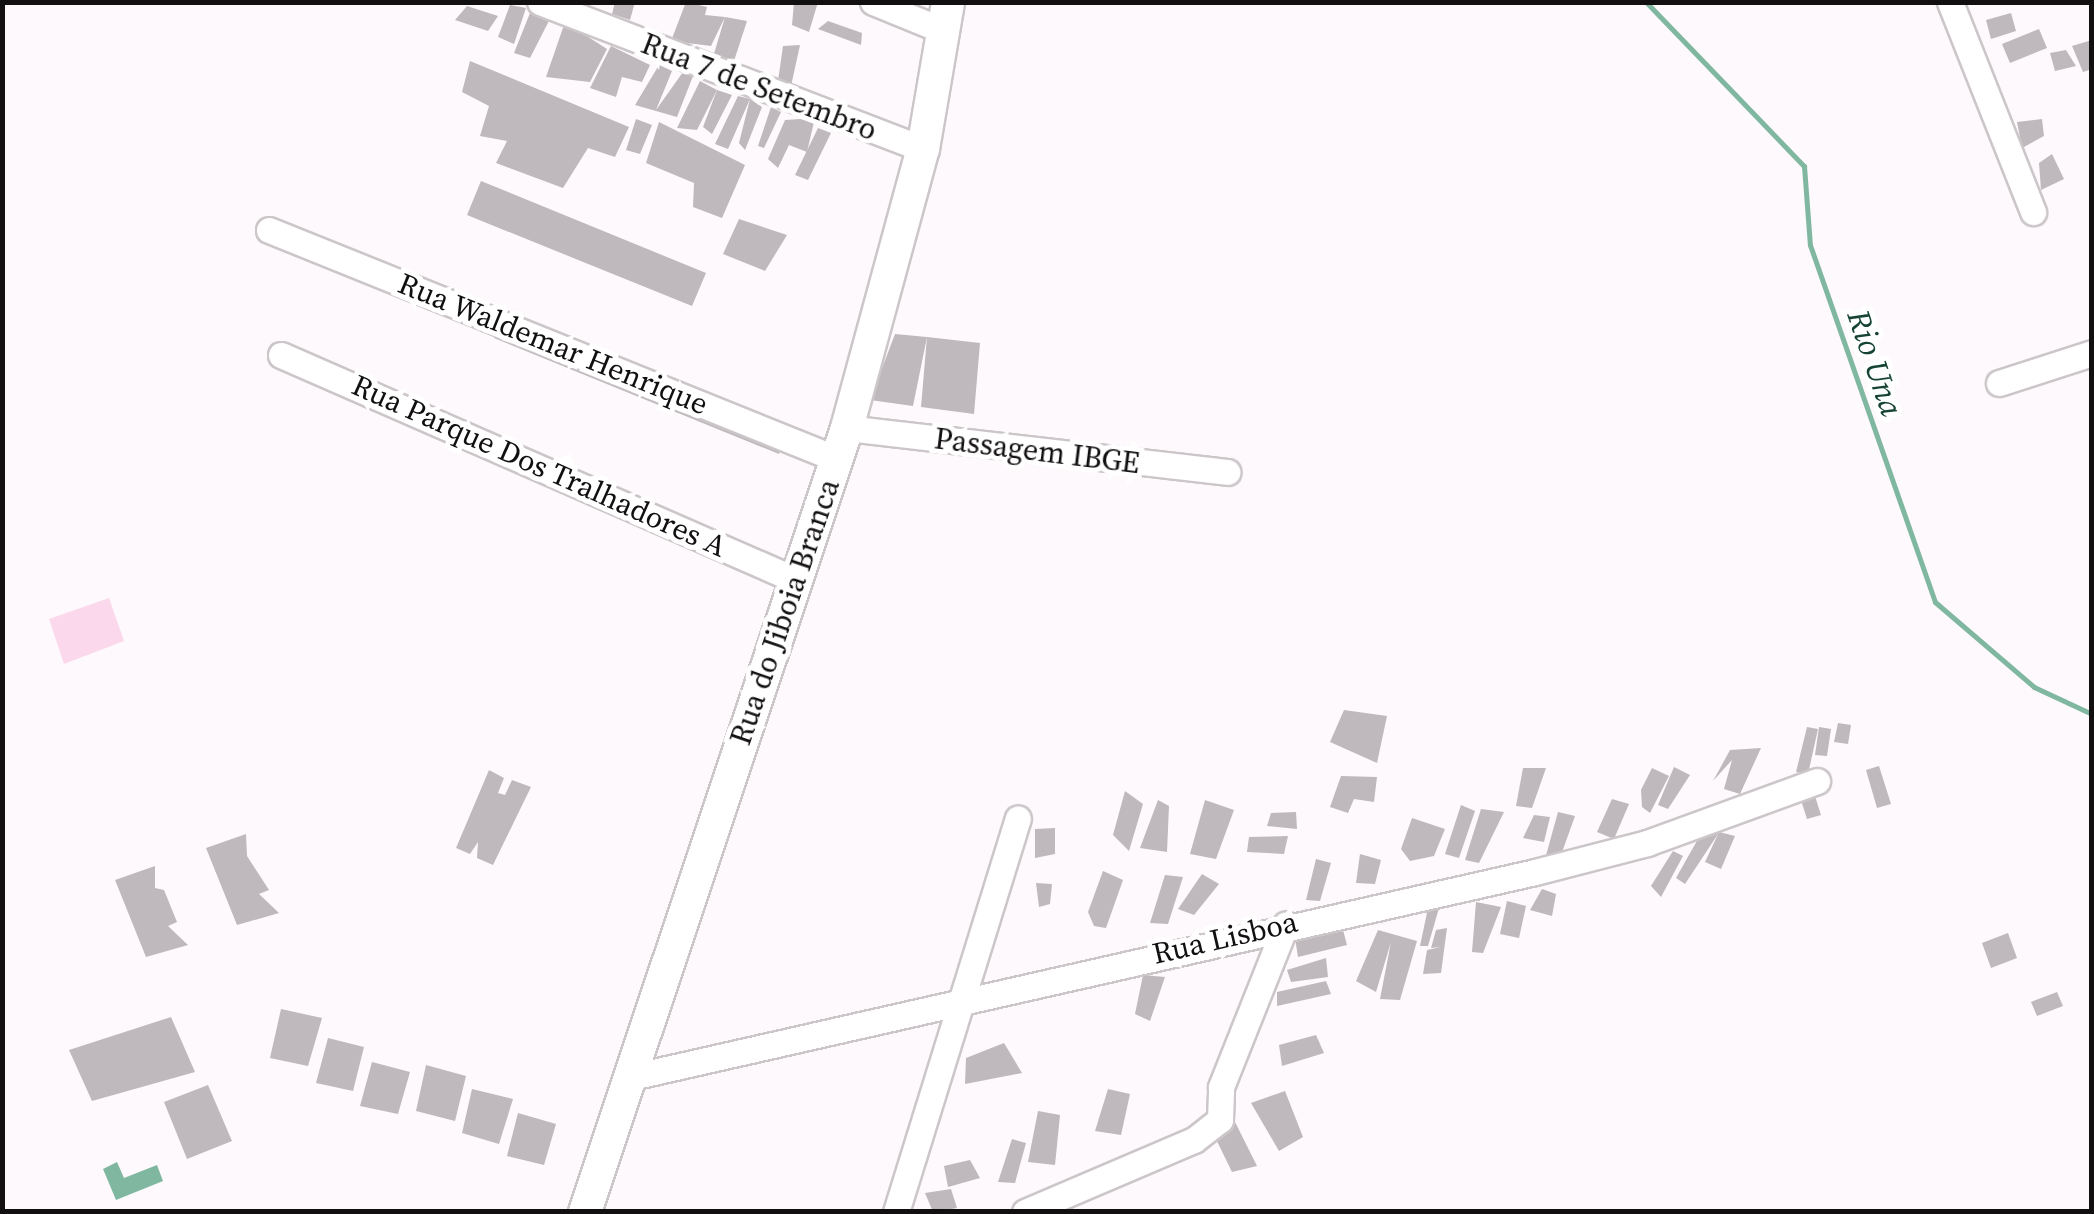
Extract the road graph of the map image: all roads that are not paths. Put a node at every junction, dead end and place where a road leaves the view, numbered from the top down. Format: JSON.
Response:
{"nodes":[{"id":1,"x":540,"y":2,"type":"edge"},
{"id":2,"x":873,"y":2,"type":"edge"},
{"id":3,"x":1950,"y":2,"type":"edge"},
{"id":4,"x":945,"y":16,"type":"edge"},
{"id":5,"x":923,"y":149,"type":"junction"},
{"id":6,"x":2033,"y":212,"type":"dead end"},
{"id":7,"x":269,"y":230,"type":"dead end"},
{"id":8,"x":2092,"y":354,"type":"edge"},
{"id":9,"x":281,"y":355,"type":"dead end"},
{"id":10,"x":1999,"y":383,"type":"dead end"},
{"id":11,"x":842,"y":443,"type":"junction"},
{"id":12,"x":1227,"y":472,"type":"dead end"},
{"id":13,"x":796,"y":580,"type":"junction"},
{"id":14,"x":1817,"y":780,"type":"dead end"},
{"id":15,"x":1018,"y":819,"type":"dead end"},
{"id":16,"x":1286,"y":924,"type":"junction"},
{"id":17,"x":960,"y":1001,"type":"junction"},
{"id":18,"x":627,"y":1078,"type":"junction"},
{"id":19,"x":585,"y":1212,"type":"edge"},
{"id":20,"x":896,"y":1212,"type":"edge"},
{"id":21,"x":1025,"y":1212,"type":"edge"}],
"edges":[{"from":1,"to":5,"type":"street","name":"Rua 7 de Setembro"},
{"from":2,"to":4,"type":"street"},
{"from":3,"to":6,"type":"street"},
{"from":4,"to":5,"type":"main road","name":"Rua do Jiboia Branca"},
{"from":5,"to":11,"type":"main road","name":"Rua do Jiboia Branca"},
{"from":7,"to":11,"type":"street","name":"Rua Waldemar Henrique"},
{"from":8,"to":10,"type":"street"},
{"from":9,"to":13,"type":"street","name":"Rua Parque Dos Tralhadores A"},
{"from":11,"to":12,"type":"street","name":"Passagem IBGE"},
{"from":11,"to":13,"type":"main road","name":"Rua do Jiboia Branca"},
{"from":13,"to":18,"type":"main road","name":"Rua do Jiboia Branca"},
{"from":14,"to":16,"type":"street","name":"Rua Lisboa"},
{"from":15,"to":17,"type":"street"},
{"from":16,"to":17,"type":"street","name":"Rua Lisboa"},
{"from":16,"to":21,"type":"street"},
{"from":17,"to":18,"type":"street","name":"Rua Lisboa"},
{"from":17,"to":20,"type":"street"},
{"from":18,"to":19,"type":"main road","name":"Rua do Jiboia Branca"}]}
